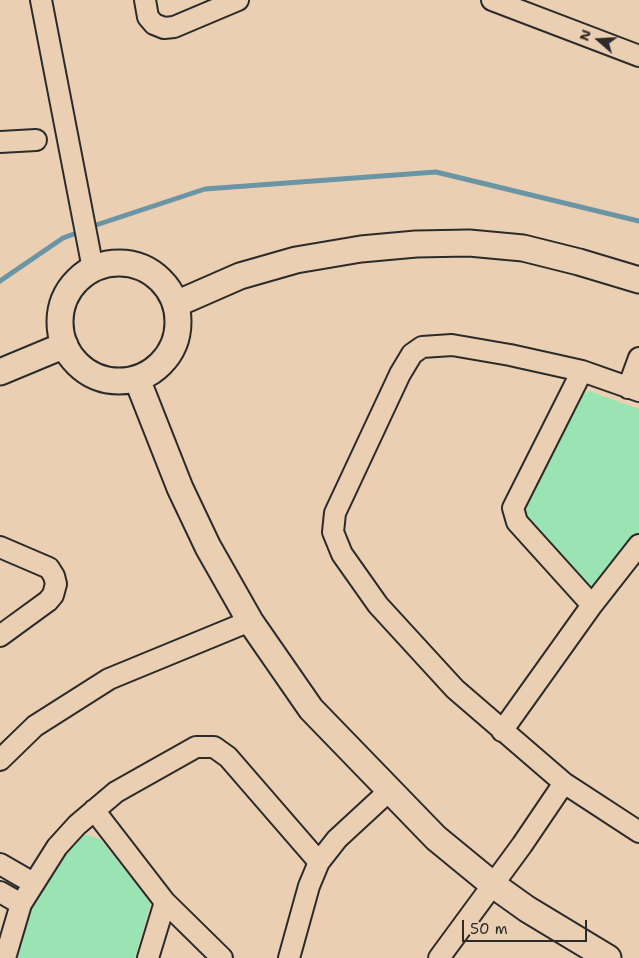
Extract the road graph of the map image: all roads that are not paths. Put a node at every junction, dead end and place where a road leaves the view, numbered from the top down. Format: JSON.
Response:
{"nodes":[{"id":1,"x":41,"y":0,"type":"edge"},
{"id":2,"x":145,"y":0,"type":"edge"},
{"id":3,"x":238,"y":0,"type":"edge"},
{"id":4,"x":492,"y":0,"type":"edge"},
{"id":5,"x":538,"y":8,"type":"edge"},
{"id":6,"x":639,"y":56,"type":"edge"},
{"id":7,"x":36,"y":140,"type":"dead end"},
{"id":8,"x":0,"y":142,"type":"edge"},
{"id":9,"x":91,"y":257,"type":"junction"},
{"id":10,"x":639,"y":280,"type":"edge"},
{"id":11,"x":176,"y":304,"type":"junction"},
{"id":12,"x":65,"y":345,"type":"junction"},
{"id":13,"x":639,"y":358,"type":"edge"},
{"id":14,"x":582,"y":371,"type":"junction"},
{"id":15,"x":0,"y":372,"type":"edge"},
{"id":16,"x":137,"y":379,"type":"junction"},
{"id":17,"x":634,"y":389,"type":"edge"},
{"id":18,"x":639,"y":545,"type":"edge"},
{"id":19,"x":0,"y":547,"type":"edge"},
{"id":20,"x":592,"y":605,"type":"junction"},
{"id":21,"x":250,"y":621,"type":"junction"},
{"id":22,"x":0,"y":636,"type":"edge"},
{"id":23,"x":502,"y":731,"type":"junction"},
{"id":24,"x":0,"y":760,"type":"edge"},
{"id":25,"x":564,"y":783,"type":"junction"},
{"id":26,"x":389,"y":791,"type":"junction"},
{"id":27,"x":94,"y":810,"type":"junction"},
{"id":28,"x":639,"y":832,"type":"edge"},
{"id":29,"x":319,"y":862,"type":"junction"},
{"id":30,"x":0,"y":864,"type":"edge"},
{"id":31,"x":33,"y":883,"type":"junction"},
{"id":32,"x":492,"y":884,"type":"junction"},
{"id":33,"x":0,"y":892,"type":"edge"},
{"id":34,"x":165,"y":902,"type":"junction"},
{"id":35,"x":22,"y":904,"type":"junction"},
{"id":36,"x":5,"y":958,"type":"edge"},
{"id":37,"x":148,"y":958,"type":"edge"},
{"id":38,"x":222,"y":958,"type":"edge"},
{"id":39,"x":288,"y":958,"type":"edge"},
{"id":40,"x":440,"y":958,"type":"edge"},
{"id":41,"x":608,"y":958,"type":"edge"}],
"edges":[{"from":1,"to":9,"type":"street"},
{"from":2,"to":3,"type":"street"},
{"from":4,"to":5,"type":"street"},
{"from":5,"to":6,"type":"street"},
{"from":7,"to":8,"type":"street"},
{"from":9,"to":11,"type":"street"},
{"from":9,"to":12,"type":"street"},
{"from":10,"to":11,"type":"street"},
{"from":11,"to":16,"type":"street"},
{"from":12,"to":15,"type":"street"},
{"from":12,"to":16,"type":"street"},
{"from":13,"to":17,"type":"street"},
{"from":14,"to":17,"type":"street"},
{"from":14,"to":20,"type":"street"},
{"from":14,"to":23,"type":"street"},
{"from":16,"to":21,"type":"street"},
{"from":18,"to":20,"type":"street"},
{"from":19,"to":22,"type":"street"},
{"from":20,"to":23,"type":"street"},
{"from":21,"to":24,"type":"street"},
{"from":21,"to":26,"type":"street"},
{"from":23,"to":25,"type":"street"},
{"from":25,"to":28,"type":"street"},
{"from":25,"to":32,"type":"street"},
{"from":26,"to":29,"type":"street"},
{"from":26,"to":32,"type":"street"},
{"from":27,"to":29,"type":"street"},
{"from":27,"to":31,"type":"street"},
{"from":27,"to":34,"type":"street"},
{"from":29,"to":39,"type":"street"},
{"from":30,"to":31,"type":"street"},
{"from":31,"to":35,"type":"street"},
{"from":32,"to":40,"type":"street"},
{"from":32,"to":41,"type":"street"},
{"from":33,"to":35,"type":"street"},
{"from":34,"to":37,"type":"street"},
{"from":34,"to":38,"type":"street"},
{"from":35,"to":36,"type":"street"}]}
